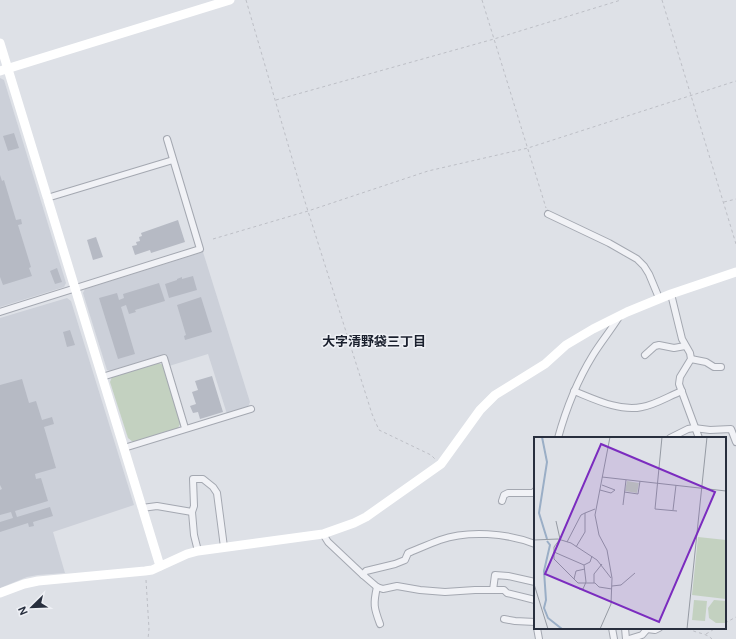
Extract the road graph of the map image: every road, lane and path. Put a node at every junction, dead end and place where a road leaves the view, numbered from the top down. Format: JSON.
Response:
{"nodes":[{"id":1,"x":230,"y":0,"type":"edge"},
{"id":2,"x":246,"y":0,"type":"edge"},
{"id":3,"x":482,"y":0,"type":"edge"},
{"id":4,"x":621,"y":0,"type":"edge"},
{"id":5,"x":662,"y":0,"type":"edge"},
{"id":6,"x":494,"y":39,"type":"junction"},
{"id":7,"x":0,"y":43,"type":"edge"},
{"id":8,"x":4,"y":70,"type":"edge"},
{"id":9,"x":736,"y":81,"type":"edge"},
{"id":10,"x":690,"y":95,"type":"junction"},
{"id":11,"x":276,"y":100,"type":"junction"},
{"id":12,"x":167,"y":139,"type":"dead end"},
{"id":13,"x":528,"y":148,"type":"junction"},
{"id":14,"x":173,"y":160,"type":"junction"},
{"id":15,"x":47,"y":198,"type":"junction"},
{"id":16,"x":736,"y":199,"type":"edge"},
{"id":17,"x":723,"y":203,"type":"junction"},
{"id":18,"x":308,"y":211,"type":"junction"},
{"id":19,"x":548,"y":214,"type":"joint"},
{"id":20,"x":213,"y":239,"type":"dead end"},
{"id":21,"x":736,"y":244,"type":"edge"},
{"id":22,"x":736,"y":272,"type":"edge"},
{"id":23,"x":75,"y":289,"type":"junction"},
{"id":24,"x":671,"y":294,"type":"junction"},
{"id":25,"x":659,"y":298,"type":"junction"},
{"id":26,"x":0,"y":312,"type":"edge"},
{"id":27,"x":620,"y":316,"type":"junction"},
{"id":28,"x":685,"y":346,"type":"junction"},
{"id":29,"x":645,"y":355,"type":"dead end"},
{"id":30,"x":691,"y":359,"type":"junction"},
{"id":31,"x":721,"y":367,"type":"dead end"},
{"id":32,"x":102,"y":377,"type":"junction"},
{"id":33,"x":574,"y":391,"type":"junction"},
{"id":34,"x":682,"y":391,"type":"junction"},
{"id":35,"x":251,"y":409,"type":"dead end"},
{"id":36,"x":185,"y":428,"type":"junction"},
{"id":37,"x":694,"y":428,"type":"junction"},
{"id":38,"x":558,"y":437,"type":"edge"},
{"id":39,"x":672,"y":437,"type":"edge"},
{"id":40,"x":698,"y":437,"type":"edge"},
{"id":41,"x":736,"y":442,"type":"edge"},
{"id":42,"x":124,"y":448,"type":"junction"},
{"id":43,"x":441,"y":464,"type":"junction"},
{"id":44,"x":534,"y":492,"type":"edge"},
{"id":45,"x":502,"y":501,"type":"dead end"},
{"id":46,"x":142,"y":508,"type":"junction"},
{"id":47,"x":192,"y":512,"type":"junction"},
{"id":48,"x":323,"y":534,"type":"junction"},
{"id":49,"x":534,"y":544,"type":"edge"},
{"id":50,"x":224,"y":547,"type":"junction"},
{"id":51,"x":198,"y":551,"type":"junction"},
{"id":52,"x":160,"y":566,"type":"junction"},
{"id":53,"x":145,"y":571,"type":"junction"},
{"id":54,"x":362,"y":575,"type":"junction"},
{"id":55,"x":534,"y":582,"type":"edge"},
{"id":56,"x":377,"y":587,"type":"junction"},
{"id":57,"x":493,"y":590,"type":"junction"},
{"id":58,"x":0,"y":594,"type":"edge"},
{"id":59,"x":534,"y":600,"type":"edge"},
{"id":60,"x":736,"y":617,"type":"edge"},
{"id":61,"x":504,"y":619,"type":"dead end"},
{"id":62,"x":534,"y":622,"type":"edge"},
{"id":63,"x":726,"y":622,"type":"edge"},
{"id":64,"x":380,"y":624,"type":"dead end"},
{"id":65,"x":537,"y":629,"type":"edge"},
{"id":66,"x":612,"y":629,"type":"edge"},
{"id":67,"x":625,"y":629,"type":"edge"},
{"id":68,"x":648,"y":629,"type":"edge"},
{"id":69,"x":690,"y":629,"type":"edge"},
{"id":70,"x":714,"y":629,"type":"edge"},
{"id":71,"x":706,"y":634,"type":"junction"},
{"id":72,"x":148,"y":639,"type":"edge"},
{"id":73,"x":539,"y":639,"type":"edge"},
{"id":74,"x":614,"y":639,"type":"edge"},
{"id":75,"x":626,"y":639,"type":"edge"},
{"id":76,"x":629,"y":639,"type":"edge"},
{"id":77,"x":712,"y":639,"type":"edge"}],
"edges":[{"from":1,"to":8,"type":"street"},
{"from":2,"to":11,"type":"path"},
{"from":3,"to":6,"type":"path"},
{"from":4,"to":6,"type":"path"},
{"from":5,"to":10,"type":"path"},
{"from":6,"to":11,"type":"path"},
{"from":6,"to":13,"type":"path"},
{"from":7,"to":8,"type":"street"},
{"from":8,"to":15,"type":"street"},
{"from":9,"to":10,"type":"path"},
{"from":10,"to":13,"type":"path"},
{"from":10,"to":17,"type":"path"},
{"from":11,"to":18,"type":"path"},
{"from":12,"to":14,"type":"street"},
{"from":13,"to":18,"type":"path"},
{"from":13,"to":19,"type":"path"},
{"from":14,"to":15,"type":"street"},
{"from":14,"to":23,"type":"street"},
{"from":15,"to":23,"type":"street"},
{"from":16,"to":17,"type":"path"},
{"from":17,"to":21,"type":"path"},
{"from":18,"to":20,"type":"path"},
{"from":18,"to":43,"type":"path"},
{"from":19,"to":25,"type":"street"},
{"from":22,"to":24,"type":"street"},
{"from":23,"to":26,"type":"street"},
{"from":23,"to":32,"type":"street"},
{"from":24,"to":25,"type":"street"},
{"from":24,"to":28,"type":"street"},
{"from":25,"to":27,"type":"street"},
{"from":27,"to":33,"type":"street"},
{"from":27,"to":43,"type":"street"},
{"from":28,"to":29,"type":"street"},
{"from":28,"to":30,"type":"street"},
{"from":30,"to":31,"type":"street"},
{"from":30,"to":34,"type":"street"},
{"from":32,"to":36,"type":"street"},
{"from":32,"to":42,"type":"street"},
{"from":33,"to":34,"type":"street"},
{"from":33,"to":38,"type":"street"},
{"from":34,"to":37,"type":"street"},
{"from":35,"to":36,"type":"street"},
{"from":36,"to":42,"type":"street"},
{"from":37,"to":39,"type":"street"},
{"from":37,"to":40,"type":"street"},
{"from":37,"to":41,"type":"street"},
{"from":42,"to":46,"type":"street"},
{"from":43,"to":48,"type":"street"},
{"from":44,"to":45,"type":"street"},
{"from":46,"to":47,"type":"street"},
{"from":46,"to":52,"type":"street"},
{"from":47,"to":50,"type":"street"},
{"from":47,"to":51,"type":"street"},
{"from":48,"to":50,"type":"street"},
{"from":48,"to":54,"type":"street"},
{"from":49,"to":54,"type":"street"},
{"from":50,"to":51,"type":"street"},
{"from":51,"to":52,"type":"street"},
{"from":52,"to":53,"type":"street"},
{"from":53,"to":58,"type":"street"},
{"from":53,"to":72,"type":"path"},
{"from":54,"to":56,"type":"street"},
{"from":55,"to":57,"type":"street"},
{"from":56,"to":57,"type":"street"},
{"from":56,"to":64,"type":"street"},
{"from":57,"to":59,"type":"street"},
{"from":60,"to":63,"type":"path"},
{"from":61,"to":62,"type":"street"},
{"from":65,"to":73,"type":"street"},
{"from":66,"to":74,"type":"street"},
{"from":67,"to":75,"type":"street"},
{"from":68,"to":76,"type":"street"},
{"from":69,"to":71,"type":"path"},
{"from":70,"to":71,"type":"path"},
{"from":71,"to":77,"type":"path"}]}
